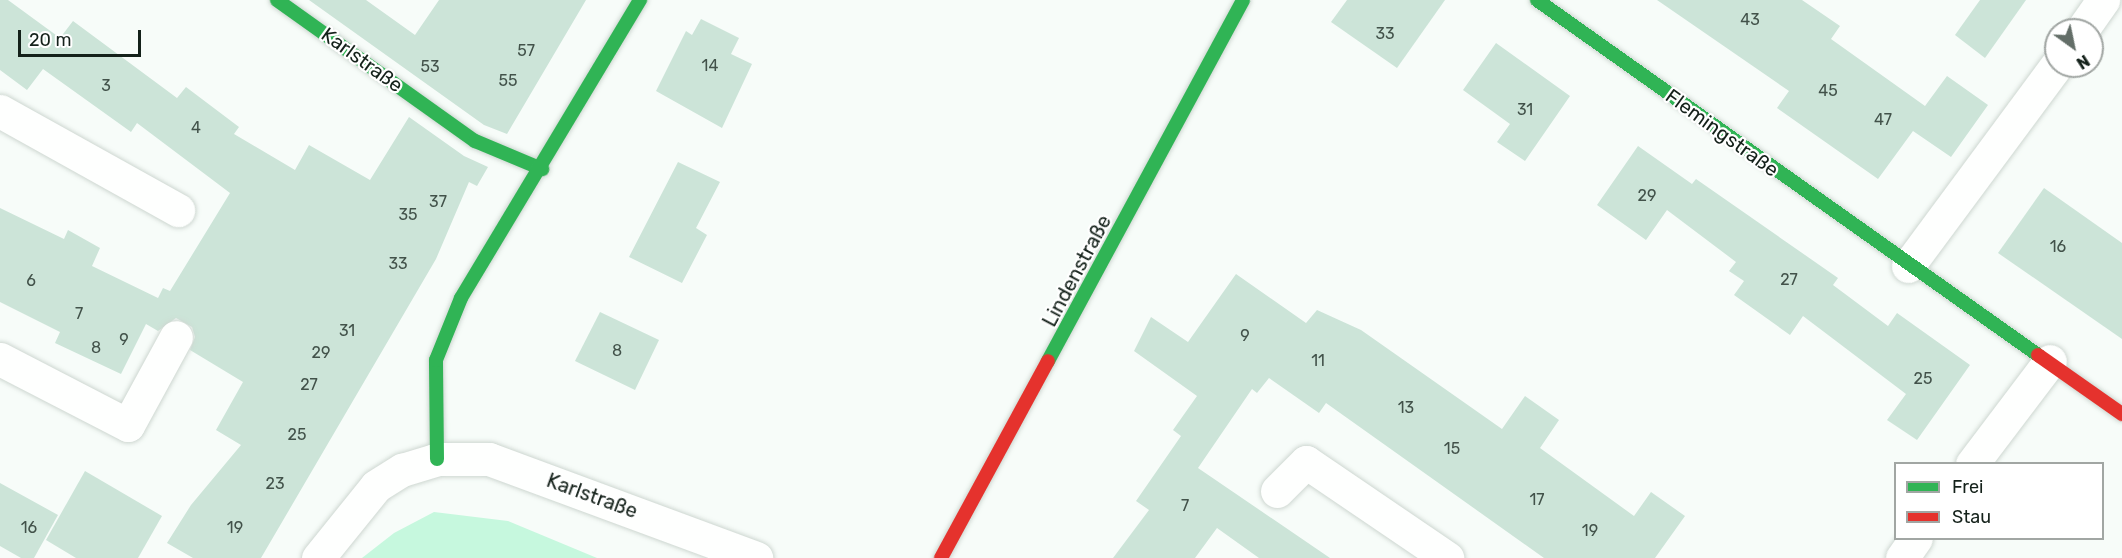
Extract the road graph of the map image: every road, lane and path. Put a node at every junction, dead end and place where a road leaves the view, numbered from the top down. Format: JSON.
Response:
{"nodes":[{"id":1,"x":277,"y":0,"type":"edge"},
{"id":2,"x":640,"y":0,"type":"edge"},
{"id":3,"x":1244,"y":0,"type":"edge"},
{"id":4,"x":1536,"y":0,"type":"edge"},
{"id":5,"x":2103,"y":0,"type":"edge"},
{"id":6,"x":2090,"y":18,"type":"edge"},
{"id":7,"x":2047,"y":78,"type":"edge"},
{"id":8,"x":0,"y":111,"type":"edge"},
{"id":9,"x":542,"y":169,"type":"junction"},
{"id":10,"x":178,"y":210,"type":"dead end"},
{"id":11,"x":1908,"y":266,"type":"junction"},
{"id":12,"x":176,"y":337,"type":"dead end"},
{"id":13,"x":0,"y":359,"type":"edge"},
{"id":14,"x":2050,"y":361,"type":"junction"},
{"id":15,"x":2122,"y":414,"type":"edge"},
{"id":16,"x":437,"y":459,"type":"junction"},
{"id":17,"x":1974,"y":462,"type":"edge"},
{"id":18,"x":1277,"y":491,"type":"dead end"},
{"id":19,"x":1915,"y":540,"type":"edge"},
{"id":20,"x":748,"y":556,"type":"edge"},
{"id":21,"x":318,"y":558,"type":"edge"},
{"id":22,"x":941,"y":558,"type":"edge"},
{"id":23,"x":1447,"y":558,"type":"edge"},
{"id":24,"x":1902,"y":558,"type":"edge"}],
"edges":[{"from":1,"to":9,"type":"street","name":"Karlstraße"},
{"from":2,"to":9,"type":"street"},
{"from":3,"to":22,"type":"street","name":"Lindenstraße"},
{"from":4,"to":11,"type":"street","name":"Flemingstraße"},
{"from":5,"to":6,"type":"street"},
{"from":7,"to":11,"type":"street"},
{"from":8,"to":10,"type":"street"},
{"from":9,"to":16,"type":"street"},
{"from":11,"to":14,"type":"street","name":"Flemingstraße"},
{"from":12,"to":13,"type":"street"},
{"from":14,"to":15,"type":"street","name":"Flemingstraße"},
{"from":14,"to":17,"type":"street"},
{"from":16,"to":20,"type":"street","name":"Karlstraße"},
{"from":16,"to":21,"type":"street","name":"Karlstraße"},
{"from":18,"to":23,"type":"street"},
{"from":19,"to":24,"type":"street"}]}
